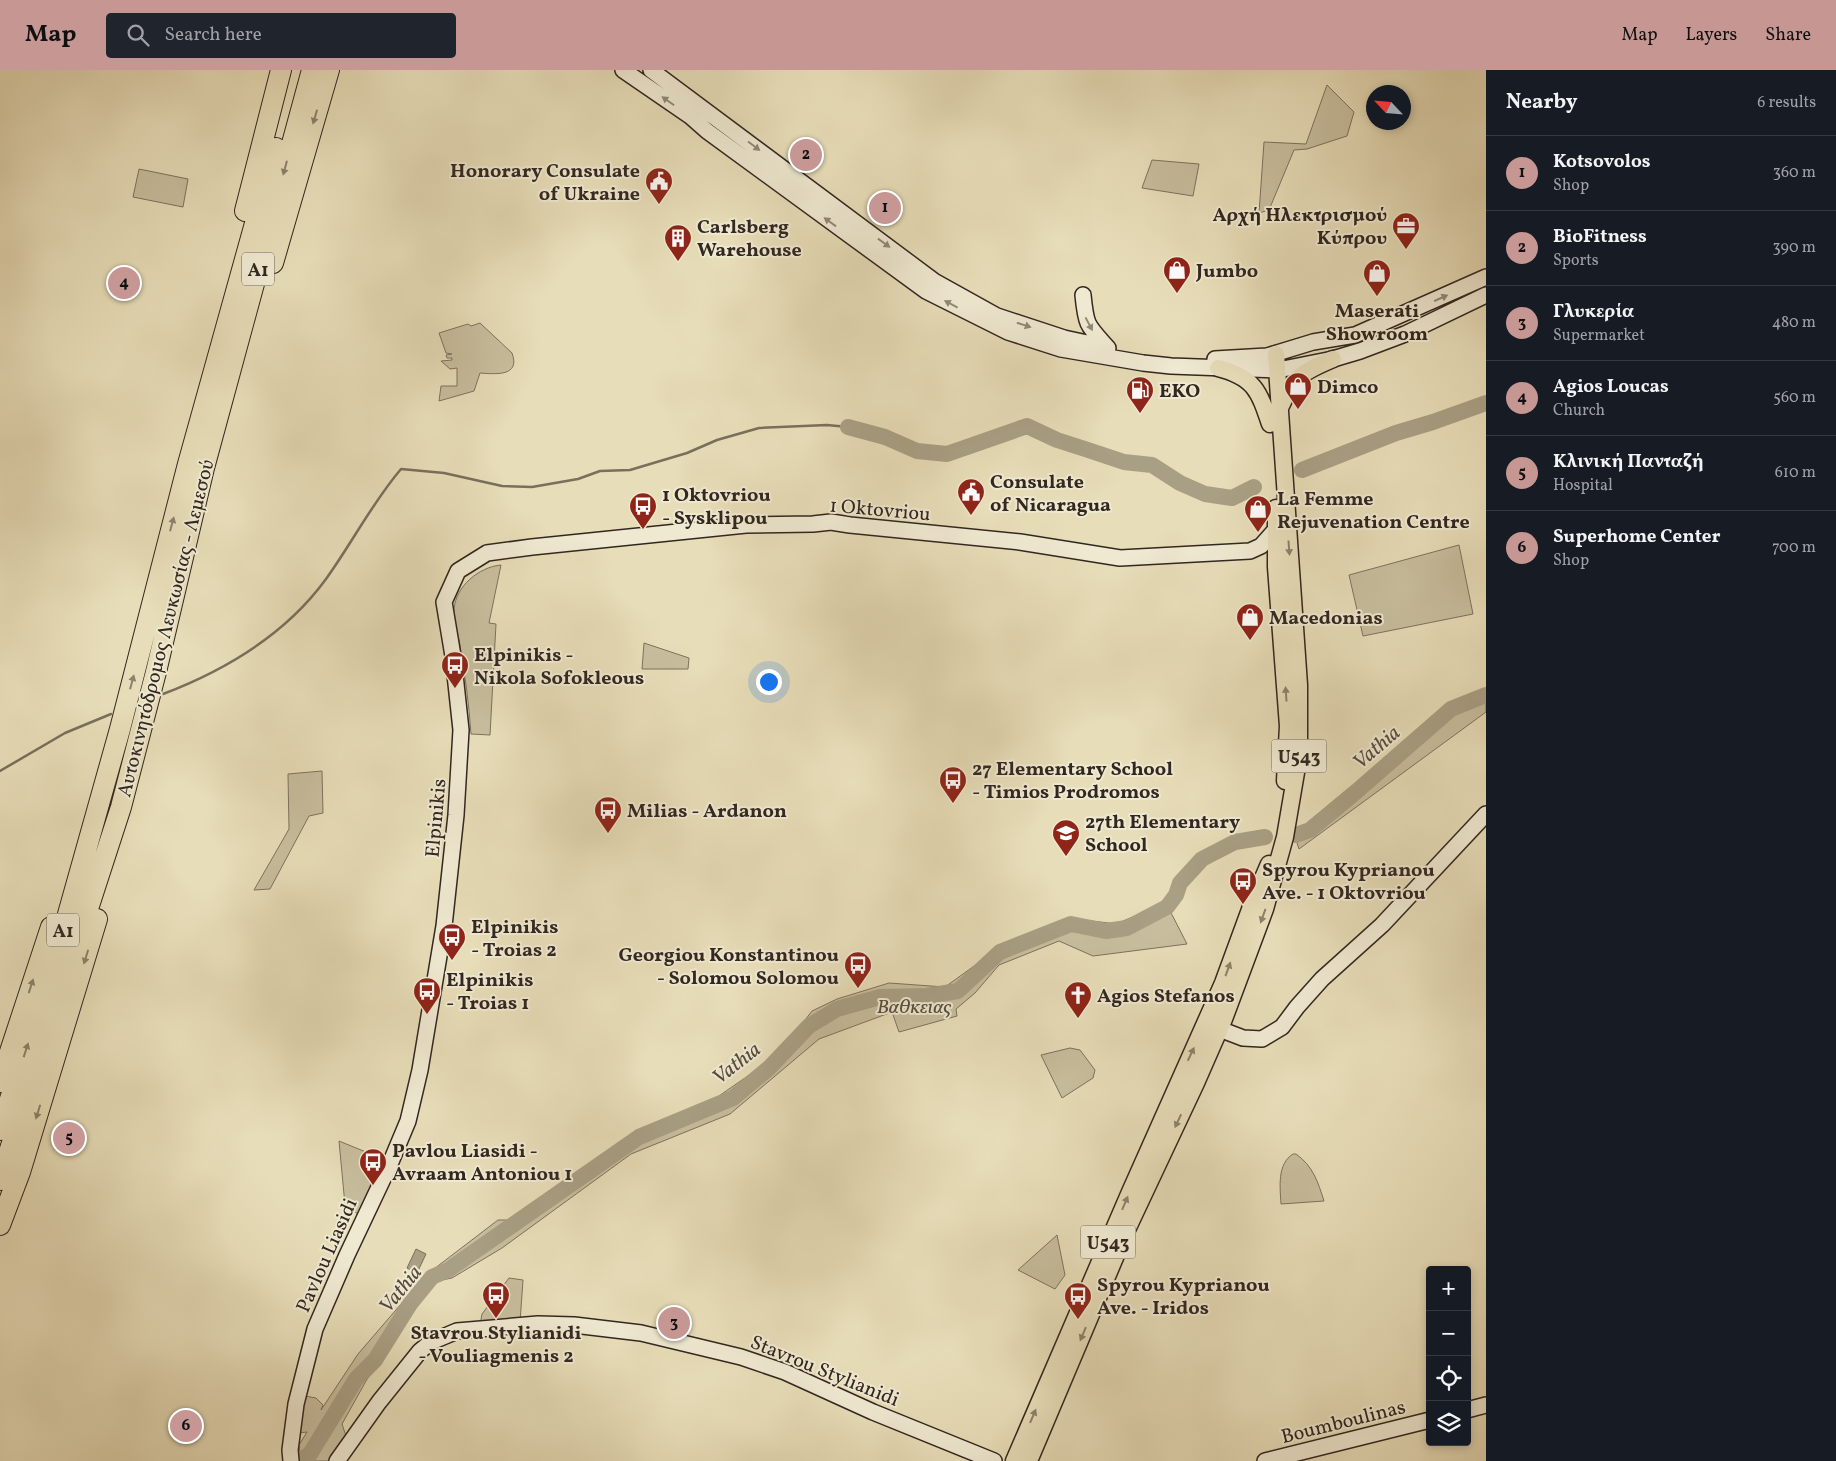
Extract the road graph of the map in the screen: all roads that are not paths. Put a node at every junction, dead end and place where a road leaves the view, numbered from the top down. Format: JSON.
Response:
{"nodes":[{"id":1,"x":281,"y":70,"type":"edge"},
{"id":2,"x":298,"y":70,"type":"edge"},
{"id":3,"x":312,"y":70,"type":"edge"},
{"id":4,"x":329,"y":70,"type":"edge"},
{"id":5,"x":623,"y":70,"type":"edge"},
{"id":6,"x":652,"y":70,"type":"edge"},
{"id":7,"x":1486,"y":278,"type":"edge"},
{"id":8,"x":1486,"y":294,"type":"edge"},
{"id":9,"x":1083,"y":295,"type":"dead end"},
{"id":10,"x":1108,"y":348,"type":"junction"},
{"id":11,"x":1333,"y":359,"type":"junction"},
{"id":12,"x":1272,"y":362,"type":"junction"},
{"id":13,"x":1218,"y":368,"type":"junction"},
{"id":14,"x":1280,"y":409,"type":"junction"},
{"id":15,"x":1270,"y":424,"type":"junction"},
{"id":16,"x":196,"y":466,"type":"junction"},
{"id":17,"x":1279,"y":479,"type":"junction"},
{"id":18,"x":1277,"y":528,"type":"junction"},
{"id":19,"x":1242,"y":551,"type":"junction"},
{"id":20,"x":1276,"y":567,"type":"junction"},
{"id":21,"x":458,"y":571,"type":"joint"},
{"id":22,"x":120,"y":729,"type":"junction"},
{"id":23,"x":121,"y":807,"type":"junction"},
{"id":24,"x":1486,"y":814,"type":"edge"},
{"id":25,"x":1297,"y":1007,"type":"junction"},
{"id":26,"x":1214,"y":1021,"type":"junction"},
{"id":27,"x":420,"y":1070,"type":"joint"},
{"id":28,"x":0,"y":1082,"type":"edge"},
{"id":29,"x":0,"y":1130,"type":"edge"},
{"id":30,"x":0,"y":1180,"type":"edge"},
{"id":31,"x":0,"y":1225,"type":"edge"},
{"id":32,"x":1486,"y":1405,"type":"edge"},
{"id":33,"x":1471,"y":1409,"type":"edge"},
{"id":34,"x":1426,"y":1421,"type":"edge"},
{"id":35,"x":291,"y":1461,"type":"edge"},
{"id":36,"x":338,"y":1461,"type":"edge"},
{"id":37,"x":994,"y":1461,"type":"edge"},
{"id":38,"x":1014,"y":1461,"type":"edge"},
{"id":39,"x":1029,"y":1461,"type":"edge"},
{"id":40,"x":1265,"y":1461,"type":"edge"}],
"edges":[{"from":1,"to":16,"type":"highway"},
{"from":2,"to":16,"type":"highway","name":"Αυτοκινητόδρομος Λευκωσίας - Λεμεσού","number":"A1"},
{"from":3,"to":16,"type":"highway","name":"Αυτοκινητόδρομος Λευκωσίας - Λεμεσού","number":"A1","one_way":true},
{"from":4,"to":16,"type":"highway","one_way":true},
{"from":13,"to":5,"type":"street","one_way":true},
{"from":6,"to":10,"type":"street","one_way":true},
{"from":12,"to":7,"type":"street","one_way":true},
{"from":8,"to":11,"type":"street"},
{"from":9,"to":10,"type":"street","one_way":true},
{"from":10,"to":12,"type":"street"},
{"from":11,"to":12,"type":"street"},
{"from":11,"to":14,"type":"main road"},
{"from":12,"to":13,"type":"street"},
{"from":12,"to":14,"type":"main road","number":"U543"},
{"from":12,"to":15,"type":"main road","number":"U543"},
{"from":13,"to":15,"type":"main road"},
{"from":14,"to":17,"type":"main road","number":"U543"},
{"from":15,"to":17,"type":"main road","number":"U543"},
{"from":22,"to":16,"type":"highway","name":"Αυτοκινητόδρομος Λευκωσίας - Λεμεσού","number":"A1","one_way":true},
{"from":16,"to":23,"type":"highway","name":"Αυτοκινητόδρομος Λευκωσίας - Λεμεσού","number":"A1"},
{"from":17,"to":18,"type":"main road","number":"U543"},
{"from":17,"to":26,"type":"main road","number":"U543","one_way":true},
{"from":18,"to":19,"type":"street","name":"1 Oktovriou"},
{"from":18,"to":20,"type":"main road","number":"U543"},
{"from":19,"to":20,"type":"street","name":"1 Oktovriou"},
{"from":19,"to":21,"type":"street","name":"1 Oktovriou"},
{"from":26,"to":20,"type":"main road","number":"U543","one_way":true},
{"from":21,"to":27,"type":"street","name":"Elpinikis"},
{"from":28,"to":22,"type":"highway","one_way":true},
{"from":29,"to":22,"type":"highway","name":"Αυτοκινητόδρομος Λευκωσίας - Λεμεσού","number":"A1","one_way":true},
{"from":23,"to":30,"type":"highway","name":"Αυτοκινητόδρομος Λευκωσίας - Λεμεσού","number":"A1"},
{"from":23,"to":31,"type":"highway","one_way":true},
{"from":24,"to":25,"type":"street"},
{"from":25,"to":26,"type":"street"},
{"from":25,"to":26,"type":"street"},
{"from":38,"to":26,"type":"main road","number":"U543","one_way":true},
{"from":26,"to":39,"type":"main road","number":"U543","one_way":true},
{"from":27,"to":35,"type":"street","name":"Pavlou Liasidi"},
{"from":32,"to":33,"type":"street"},
{"from":34,"to":40,"type":"street","name":"Boumboulinas"},
{"from":36,"to":37,"type":"street","name":"Stavrou Stylianidi"}]}
